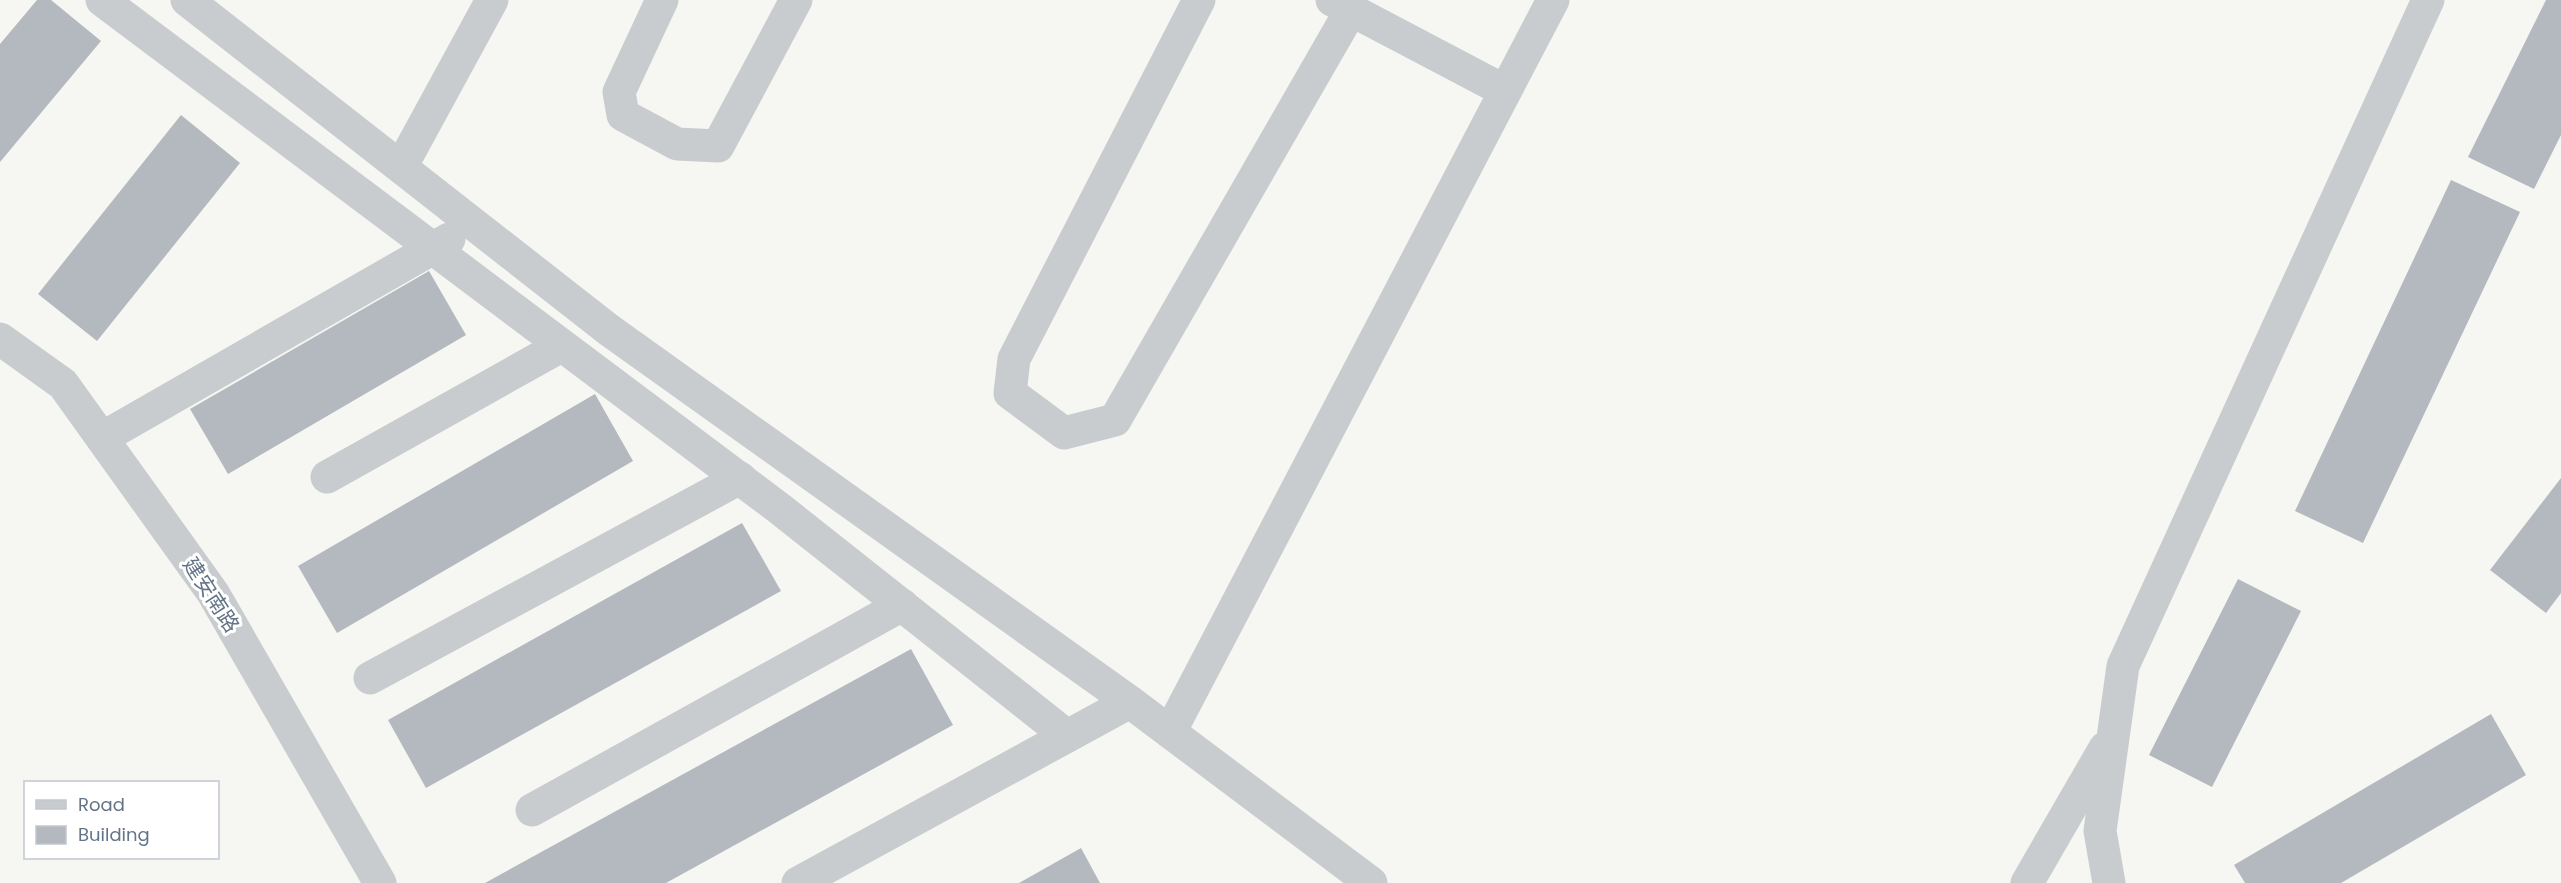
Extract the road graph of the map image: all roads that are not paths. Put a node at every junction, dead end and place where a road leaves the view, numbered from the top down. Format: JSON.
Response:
{"nodes":[{"id":1,"x":102,"y":0,"type":"edge"},
{"id":2,"x":187,"y":0,"type":"edge"},
{"id":3,"x":492,"y":0,"type":"edge"},
{"id":4,"x":662,"y":0,"type":"edge"},
{"id":5,"x":796,"y":0,"type":"edge"},
{"id":6,"x":1199,"y":0,"type":"edge"},
{"id":7,"x":1553,"y":0,"type":"edge"},
{"id":8,"x":2428,"y":0,"type":"edge"},
{"id":9,"x":1342,"y":5,"type":"edge"},
{"id":10,"x":1505,"y":92,"type":"junction"},
{"id":11,"x":401,"y":167,"type":"junction"},
{"id":12,"x":474,"y":225,"type":"junction"},
{"id":13,"x":432,"y":249,"type":"junction"},
{"id":14,"x":0,"y":339,"type":"edge"},
{"id":15,"x":561,"y":346,"type":"junction"},
{"id":16,"x":102,"y":438,"type":"junction"},
{"id":17,"x":327,"y":477,"type":"dead end"},
{"id":18,"x":740,"y":478,"type":"junction"},
{"id":19,"x":902,"y":605,"type":"junction"},
{"id":20,"x":370,"y":678,"type":"dead end"},
{"id":21,"x":1130,"y":702,"type":"junction"},
{"id":22,"x":1170,"y":732,"type":"junction"},
{"id":23,"x":2114,"y":733,"type":"junction"},
{"id":24,"x":1068,"y":736,"type":"junction"},
{"id":25,"x":532,"y":810,"type":"dead end"},
{"id":26,"x":380,"y":883,"type":"edge"},
{"id":27,"x":798,"y":883,"type":"edge"},
{"id":28,"x":1371,"y":883,"type":"edge"},
{"id":29,"x":2027,"y":883,"type":"edge"},
{"id":30,"x":2109,"y":883,"type":"edge"}],
"edges":[{"from":1,"to":13,"type":"street"},
{"from":2,"to":11,"type":"street"},
{"from":3,"to":11,"type":"street"},
{"from":4,"to":5,"type":"street"},
{"from":6,"to":9,"type":"street"},
{"from":7,"to":10,"type":"street"},
{"from":8,"to":23,"type":"street"},
{"from":9,"to":10,"type":"street"},
{"from":10,"to":22,"type":"street"},
{"from":11,"to":12,"type":"street"},
{"from":12,"to":13,"type":"street"},
{"from":12,"to":21,"type":"street"},
{"from":13,"to":15,"type":"street"},
{"from":13,"to":16,"type":"street"},
{"from":14,"to":16,"type":"street","name":"建安南路"},
{"from":15,"to":17,"type":"street"},
{"from":15,"to":18,"type":"street"},
{"from":16,"to":26,"type":"street","name":"建安南路"},
{"from":18,"to":19,"type":"street"},
{"from":18,"to":20,"type":"street"},
{"from":19,"to":24,"type":"street"},
{"from":19,"to":25,"type":"street"},
{"from":21,"to":22,"type":"street"},
{"from":21,"to":24,"type":"street"},
{"from":22,"to":28,"type":"street"},
{"from":23,"to":29,"type":"street"},
{"from":23,"to":30,"type":"street"},
{"from":24,"to":27,"type":"street"}]}
